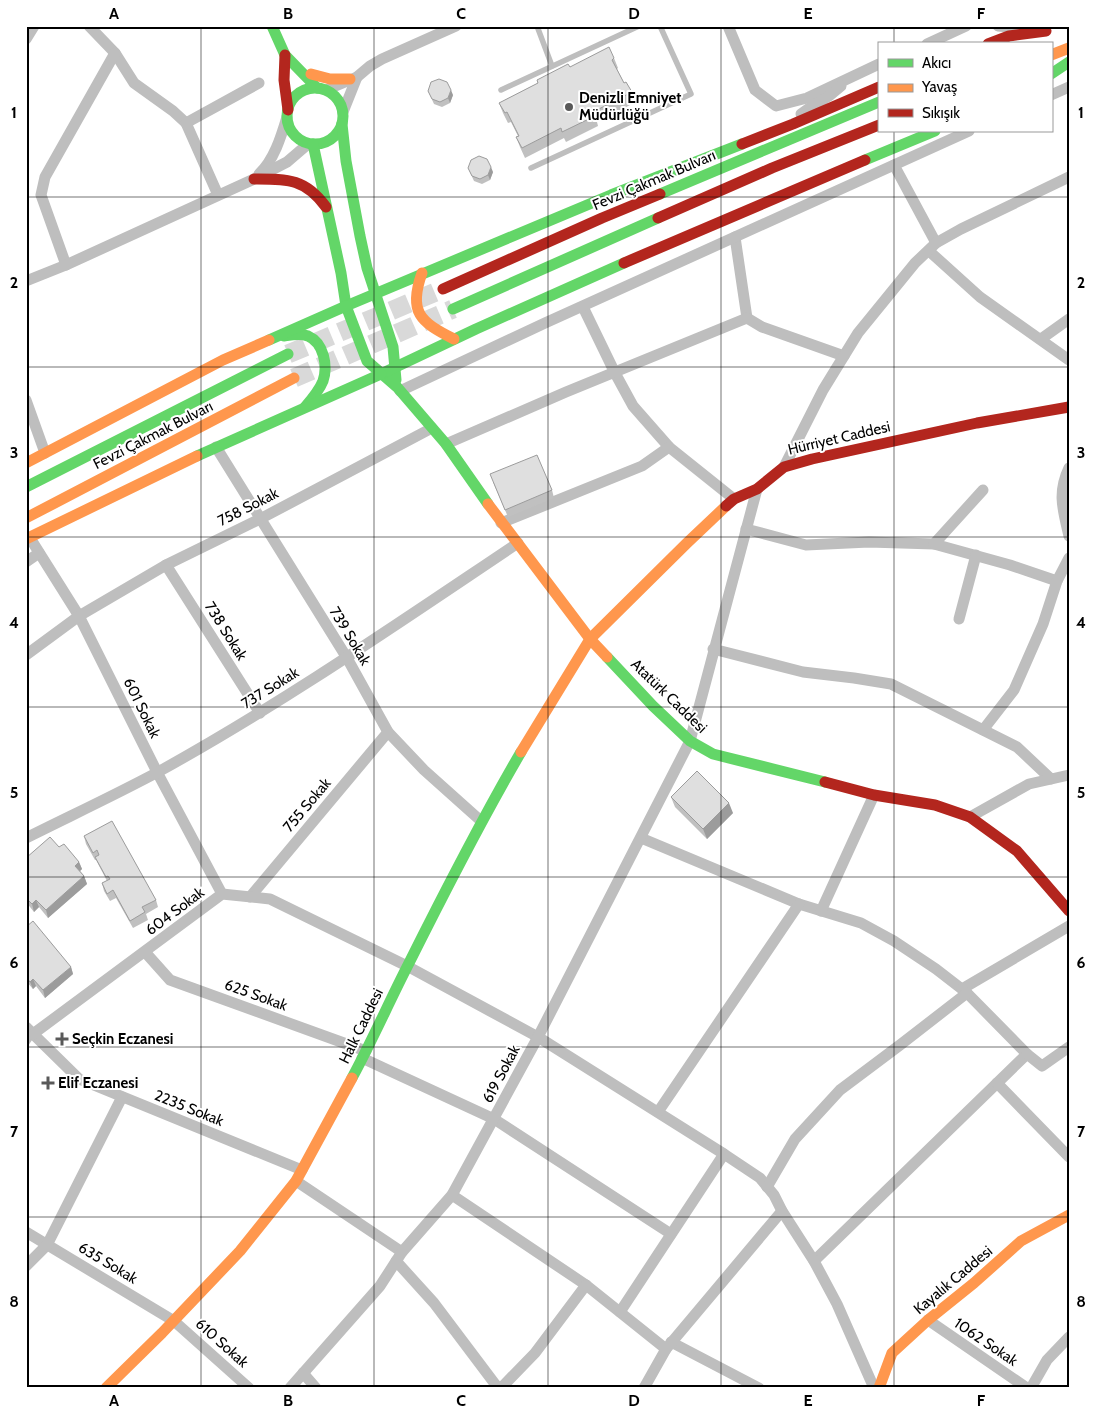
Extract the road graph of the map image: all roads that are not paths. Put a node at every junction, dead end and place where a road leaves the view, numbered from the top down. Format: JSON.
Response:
{"nodes":[{"id":1,"x":34,"y":26,"type":"edge"},
{"id":2,"x":89,"y":26,"type":"edge"},
{"id":3,"x":272,"y":26,"type":"edge"},
{"id":4,"x":456,"y":26,"type":"edge"},
{"id":5,"x":537,"y":26,"type":"edge"},
{"id":6,"x":639,"y":26,"type":"edge"},
{"id":7,"x":660,"y":26,"type":"edge"},
{"id":8,"x":728,"y":26,"type":"edge"},
{"id":9,"x":966,"y":26,"type":"edge"},
{"id":10,"x":998,"y":26,"type":"edge"},
{"id":11,"x":1057,"y":26,"type":"edge"},
{"id":12,"x":1046,"y":32,"type":"junction"},
{"id":13,"x":26,"y":39,"type":"edge"},
{"id":14,"x":930,"y":42,"type":"edge"},
{"id":15,"x":993,"y":42,"type":"edge"},
{"id":16,"x":1022,"y":42,"type":"edge"},
{"id":17,"x":1069,"y":48,"type":"edge"},
{"id":18,"x":115,"y":53,"type":"junction"},
{"id":19,"x":1052,"y":55,"type":"edge"},
{"id":20,"x":291,"y":62,"type":"junction"},
{"id":21,"x":1069,"y":62,"type":"edge"},
{"id":22,"x":878,"y":64,"type":"edge"},
{"id":23,"x":552,"y":66,"type":"junction"},
{"id":24,"x":866,"y":70,"type":"junction"},
{"id":25,"x":1052,"y":73,"type":"edge"},
{"id":26,"x":354,"y":78,"type":"junction"},
{"id":27,"x":259,"y":82,"type":"dead end"},
{"id":28,"x":1069,"y":87,"type":"edge"},
{"id":29,"x":878,"y":88,"type":"edge"},
{"id":30,"x":322,"y":89,"type":"junction"},
{"id":31,"x":501,"y":90,"type":"dead end"},
{"id":32,"x":1052,"y":95,"type":"edge"},
{"id":33,"x":878,"y":102,"type":"edge"},
{"id":34,"x":343,"y":112,"type":"junction"},
{"id":35,"x":287,"y":113,"type":"junction"},
{"id":36,"x":186,"y":123,"type":"junction"},
{"id":37,"x":342,"y":124,"type":"junction"},
{"id":38,"x":793,"y":124,"type":"junction"},
{"id":39,"x":878,"y":125,"type":"edge"},
{"id":40,"x":934,"y":132,"type":"edge"},
{"id":41,"x":967,"y":132,"type":"edge"},
{"id":42,"x":311,"y":144,"type":"junction"},
{"id":43,"x":894,"y":165,"type":"junction"},
{"id":44,"x":531,"y":168,"type":"dead end"},
{"id":45,"x":1069,"y":177,"type":"edge"},
{"id":46,"x":254,"y":179,"type":"junction"},
{"id":47,"x":218,"y":195,"type":"junction"},
{"id":48,"x":328,"y":211,"type":"junction"},
{"id":49,"x":735,"y":237,"type":"junction"},
{"id":50,"x":932,"y":247,"type":"junction"},
{"id":51,"x":66,"y":265,"type":"junction"},
{"id":52,"x":422,"y":273,"type":"junction"},
{"id":53,"x":26,"y":281,"type":"edge"},
{"id":54,"x":443,"y":289,"type":"tunnel mouth"},
{"id":55,"x":375,"y":294,"type":"junction"},
{"id":56,"x":346,"y":306,"type":"junction"},
{"id":57,"x":583,"y":307,"type":"junction"},
{"id":58,"x":453,"y":309,"type":"tunnel mouth"},
{"id":59,"x":747,"y":318,"type":"junction"},
{"id":60,"x":1069,"y":319,"type":"edge"},
{"id":61,"x":273,"y":338,"type":"junction"},
{"id":62,"x":454,"y":339,"type":"junction"},
{"id":63,"x":1041,"y":339,"type":"junction"},
{"id":64,"x":288,"y":354,"type":"tunnel mouth"},
{"id":65,"x":844,"y":356,"type":"junction"},
{"id":66,"x":1069,"y":360,"type":"edge"},
{"id":67,"x":395,"y":367,"type":"junction"},
{"id":68,"x":614,"y":373,"type":"junction"},
{"id":69,"x":381,"y":374,"type":"junction"},
{"id":70,"x":294,"y":378,"type":"tunnel mouth"},
{"id":71,"x":399,"y":389,"type":"junction"},
{"id":72,"x":26,"y":400,"type":"edge"},
{"id":73,"x":1069,"y":407,"type":"edge"},
{"id":74,"x":304,"y":409,"type":"junction"},
{"id":75,"x":432,"y":428,"type":"junction"},
{"id":76,"x":446,"y":444,"type":"junction"},
{"id":77,"x":216,"y":447,"type":"junction"},
{"id":78,"x":670,"y":447,"type":"junction"},
{"id":79,"x":45,"y":453,"type":"junction"},
{"id":80,"x":26,"y":463,"type":"edge"},
{"id":81,"x":784,"y":467,"type":"junction"},
{"id":82,"x":1069,"y":468,"type":"edge"},
{"id":83,"x":26,"y":487,"type":"edge"},
{"id":84,"x":756,"y":488,"type":"junction"},
{"id":85,"x":983,"y":490,"type":"dead end"},
{"id":86,"x":734,"y":499,"type":"junction"},
{"id":87,"x":26,"y":518,"type":"edge"},
{"id":88,"x":260,"y":519,"type":"junction"},
{"id":89,"x":501,"y":522,"type":"junction"},
{"id":90,"x":746,"y":529,"type":"junction"},
{"id":91,"x":1069,"y":536,"type":"edge"},
{"id":92,"x":28,"y":539,"type":"edge"},
{"id":93,"x":518,"y":543,"type":"junction"},
{"id":94,"x":934,"y":544,"type":"junction"},
{"id":95,"x":39,"y":553,"type":"junction"},
{"id":96,"x":976,"y":555,"type":"junction"},
{"id":97,"x":1069,"y":558,"type":"edge"},
{"id":98,"x":26,"y":562,"type":"edge"},
{"id":99,"x":166,"y":565,"type":"junction"},
{"id":100,"x":1057,"y":581,"type":"junction"},
{"id":101,"x":79,"y":616,"type":"junction"},
{"id":102,"x":959,"y":619,"type":"dead end"},
{"id":103,"x":590,"y":639,"type":"junction"},
{"id":104,"x":713,"y":649,"type":"junction"},
{"id":105,"x":26,"y":655,"type":"edge"},
{"id":106,"x":347,"y":658,"type":"junction"},
{"id":107,"x":260,"y":712,"type":"junction"},
{"id":108,"x":982,"y":730,"type":"junction"},
{"id":109,"x":388,"y":732,"type":"junction"},
{"id":110,"x":690,"y":741,"type":"junction"},
{"id":111,"x":157,"y":772,"type":"junction"},
{"id":112,"x":1069,"y":775,"type":"edge"},
{"id":113,"x":1051,"y":779,"type":"junction"},
{"id":114,"x":874,"y":795,"type":"junction"},
{"id":115,"x":970,"y":817,"type":"junction"},
{"id":116,"x":481,"y":821,"type":"junction"},
{"id":117,"x":26,"y":838,"type":"edge"},
{"id":118,"x":641,"y":838,"type":"junction"},
{"id":119,"x":222,"y":894,"type":"junction"},
{"id":120,"x":250,"y":897,"type":"junction"},
{"id":121,"x":800,"y":904,"type":"junction"},
{"id":122,"x":821,"y":911,"type":"junction"},
{"id":123,"x":1069,"y":911,"type":"edge"},
{"id":124,"x":1069,"y":926,"type":"edge"},
{"id":125,"x":145,"y":952,"type":"junction"},
{"id":126,"x":407,"y":966,"type":"junction"},
{"id":127,"x":964,"y":991,"type":"junction"},
{"id":128,"x":30,"y":1030,"type":"edge"},
{"id":129,"x":538,"y":1037,"type":"junction"},
{"id":130,"x":26,"y":1044,"type":"edge"},
{"id":131,"x":1069,"y":1047,"type":"edge"},
{"id":132,"x":1026,"y":1054,"type":"junction"},
{"id":133,"x":364,"y":1055,"type":"junction"},
{"id":134,"x":997,"y":1083,"type":"junction"},
{"id":135,"x":122,"y":1097,"type":"junction"},
{"id":136,"x":658,"y":1112,"type":"junction"},
{"id":137,"x":494,"y":1119,"type":"junction"},
{"id":138,"x":724,"y":1154,"type":"junction"},
{"id":139,"x":1069,"y":1157,"type":"edge"},
{"id":140,"x":302,"y":1170,"type":"junction"},
{"id":141,"x":296,"y":1181,"type":"junction"},
{"id":142,"x":767,"y":1187,"type":"junction"},
{"id":143,"x":452,"y":1195,"type":"junction"},
{"id":144,"x":782,"y":1211,"type":"junction"},
{"id":145,"x":1069,"y":1215,"type":"edge"},
{"id":146,"x":26,"y":1232,"type":"edge"},
{"id":147,"x":671,"y":1234,"type":"junction"},
{"id":148,"x":48,"y":1245,"type":"junction"},
{"id":149,"x":399,"y":1257,"type":"junction"},
{"id":150,"x":814,"y":1260,"type":"junction"},
{"id":151,"x":26,"y":1266,"type":"edge"},
{"id":152,"x":586,"y":1285,"type":"junction"},
{"id":153,"x":620,"y":1312,"type":"junction"},
{"id":154,"x":174,"y":1320,"type":"junction"},
{"id":155,"x":928,"y":1320,"type":"junction"},
{"id":156,"x":1069,"y":1337,"type":"edge"},
{"id":157,"x":669,"y":1345,"type":"junction"},
{"id":158,"x":303,"y":1373,"type":"junction"},
{"id":159,"x":106,"y":1388,"type":"edge"},
{"id":160,"x":250,"y":1388,"type":"edge"},
{"id":161,"x":290,"y":1388,"type":"edge"},
{"id":162,"x":316,"y":1388,"type":"edge"},
{"id":163,"x":499,"y":1388,"type":"edge"},
{"id":164,"x":644,"y":1388,"type":"edge"},
{"id":165,"x":759,"y":1388,"type":"edge"},
{"id":166,"x":874,"y":1388,"type":"edge"},
{"id":167,"x":879,"y":1388,"type":"edge"},
{"id":168,"x":1029,"y":1388,"type":"edge"}],
"edges":[{"from":1,"to":13,"type":"street"},
{"from":2,"to":18,"type":"street"},
{"from":3,"to":20,"type":"main road"},
{"from":4,"to":26,"type":"street"},
{"from":5,"to":23,"type":"lane"},
{"from":6,"to":23,"type":"lane"},
{"from":7,"to":44,"type":"lane"},
{"from":8,"to":24,"type":"street"},
{"from":9,"to":14,"type":"street"},
{"from":10,"to":12,"type":"street"},
{"from":11,"to":12,"type":"main road"},
{"from":12,"to":15,"type":"main road"},
{"from":12,"to":16,"type":"main road"},
{"from":17,"to":19,"type":"main road"},
{"from":18,"to":36,"type":"street"},
{"from":18,"to":51,"type":"street"},
{"from":20,"to":26,"type":"main road"},
{"from":20,"to":30,"type":"main road"},
{"from":20,"to":35,"type":"main road"},
{"from":21,"to":25,"type":"main road"},
{"from":22,"to":24,"type":"street"},
{"from":23,"to":31,"type":"lane"},
{"from":24,"to":38,"type":"street"},
{"from":26,"to":30,"type":"street"},
{"from":26,"to":34,"type":"street"},
{"from":27,"to":36,"type":"street"},
{"from":28,"to":32,"type":"street"},
{"from":29,"to":38,"type":"main road"},
{"from":30,"to":34,"type":"main road"},
{"from":30,"to":35,"type":"main road"},
{"from":33,"to":54,"type":"main road","name":"Fevzi Çakmak Bulvarı"},
{"from":34,"to":37,"type":"main road"},
{"from":35,"to":42,"type":"main road"},
{"from":35,"to":46,"type":"street"},
{"from":36,"to":47,"type":"street"},
{"from":37,"to":42,"type":"main road"},
{"from":37,"to":55,"type":"main road"},
{"from":38,"to":52,"type":"main road"},
{"from":39,"to":58,"type":"main road"},
{"from":40,"to":62,"type":"main road"},
{"from":41,"to":43,"type":"street"},
{"from":42,"to":46,"type":"street"},
{"from":42,"to":48,"type":"main road","name":"Atatürk Caddesi"},
{"from":43,"to":49,"type":"street"},
{"from":43,"to":50,"type":"street"},
{"from":45,"to":50,"type":"street"},
{"from":46,"to":47,"type":"street"},
{"from":46,"to":48,"type":"main road"},
{"from":47,"to":51,"type":"street"},
{"from":48,"to":56,"type":"main road","name":"Atatürk Caddesi"},
{"from":49,"to":57,"type":"street"},
{"from":49,"to":59,"type":"street"},
{"from":50,"to":63,"type":"street"},
{"from":50,"to":65,"type":"street"},
{"from":51,"to":53,"type":"street"},
{"from":52,"to":55,"type":"main road"},
{"from":52,"to":62,"type":"main road"},
{"from":55,"to":56,"type":"main road"},
{"from":55,"to":67,"type":"main road"},
{"from":56,"to":61,"type":"main road"},
{"from":56,"to":69,"type":"main road","name":"Atatürk Caddesi"},
{"from":57,"to":68,"type":"street"},
{"from":57,"to":71,"type":"street"},
{"from":59,"to":65,"type":"street"},
{"from":59,"to":68,"type":"street"},
{"from":60,"to":63,"type":"street"},
{"from":61,"to":74,"type":"main road"},
{"from":61,"to":79,"type":"main road"},
{"from":62,"to":67,"type":"main road"},
{"from":63,"to":66,"type":"street"},
{"from":64,"to":83,"type":"main road","name":"Fevzi Çakmak Bulvarı"},
{"from":65,"to":81,"type":"street"},
{"from":67,"to":69,"type":"main road"},
{"from":67,"to":71,"type":"main road"},
{"from":68,"to":76,"type":"street"},
{"from":68,"to":78,"type":"street"},
{"from":69,"to":71,"type":"main road","name":"Atatürk Caddesi"},
{"from":69,"to":74,"type":"main road"},
{"from":70,"to":87,"type":"main road","name":"Fevzi Çakmak Bulvarı"},
{"from":71,"to":75,"type":"main road","name":"Atatürk Caddesi"},
{"from":72,"to":79,"type":"street"},
{"from":73,"to":81,"type":"main road","name":"Hürriyet Caddesi"},
{"from":74,"to":77,"type":"main road"},
{"from":75,"to":76,"type":"main road","name":"Atatürk Caddesi"},
{"from":75,"to":88,"type":"street","name":"758 Sokak"},
{"from":76,"to":89,"type":"main road","name":"Atatürk Caddesi"},
{"from":77,"to":88,"type":"street","name":"739 Sokak"},
{"from":77,"to":92,"type":"main road"},
{"from":78,"to":86,"type":"street"},
{"from":78,"to":89,"type":"street"},
{"from":79,"to":80,"type":"main road"},
{"from":81,"to":84,"type":"main road","name":"Hürriyet Caddesi"},
{"from":82,"to":91,"type":"street"},
{"from":84,"to":86,"type":"main road","name":"Hürriyet Caddesi"},
{"from":84,"to":90,"type":"street","name":"619 Sokak"},
{"from":85,"to":94,"type":"street"},
{"from":86,"to":103,"type":"main road","name":"Hürriyet Caddesi"},
{"from":88,"to":99,"type":"street","name":"758 Sokak"},
{"from":88,"to":106,"type":"street","name":"739 Sokak"},
{"from":89,"to":93,"type":"main road","name":"Atatürk Caddesi"},
{"from":90,"to":94,"type":"street"},
{"from":90,"to":104,"type":"street","name":"619 Sokak"},
{"from":92,"to":95,"type":"street","name":"601 Sokak"},
{"from":93,"to":103,"type":"main road","name":"Atatürk Caddesi"},
{"from":93,"to":106,"type":"street","name":"737 Sokak"},
{"from":94,"to":96,"type":"street"},
{"from":95,"to":98,"type":"street"},
{"from":95,"to":101,"type":"street","name":"601 Sokak"},
{"from":96,"to":100,"type":"street"},
{"from":96,"to":102,"type":"street"},
{"from":97,"to":100,"type":"street"},
{"from":99,"to":101,"type":"street","name":"758 Sokak"},
{"from":99,"to":107,"type":"street","name":"738 Sokak"},
{"from":100,"to":108,"type":"street"},
{"from":101,"to":105,"type":"street","name":"758 Sokak"},
{"from":101,"to":111,"type":"street","name":"601 Sokak"},
{"from":103,"to":110,"type":"main road","name":"Atatürk Caddesi"},
{"from":103,"to":116,"type":"main road","name":"Halk Caddesi"},
{"from":104,"to":108,"type":"street"},
{"from":104,"to":110,"type":"street","name":"619 Sokak"},
{"from":106,"to":107,"type":"street","name":"737 Sokak"},
{"from":106,"to":109,"type":"street","name":"739 Sokak"},
{"from":107,"to":111,"type":"street","name":"737 Sokak"},
{"from":108,"to":113,"type":"street"},
{"from":109,"to":116,"type":"street","name":"739 Sokak"},
{"from":109,"to":120,"type":"street","name":"755 Sokak"},
{"from":110,"to":114,"type":"main road","name":"Atatürk Caddesi"},
{"from":110,"to":118,"type":"street","name":"619 Sokak"},
{"from":111,"to":117,"type":"street","name":"737 Sokak"},
{"from":111,"to":119,"type":"street","name":"601 Sokak"},
{"from":112,"to":113,"type":"street"},
{"from":113,"to":115,"type":"street"},
{"from":114,"to":115,"type":"main road","name":"Atatürk Caddesi"},
{"from":114,"to":122,"type":"street"},
{"from":115,"to":123,"type":"main road","name":"Atatürk Caddesi"},
{"from":116,"to":126,"type":"main road","name":"Halk Caddesi"},
{"from":118,"to":121,"type":"street"},
{"from":118,"to":129,"type":"street","name":"619 Sokak"},
{"from":119,"to":120,"type":"street","name":"604 Sokak"},
{"from":119,"to":125,"type":"street","name":"604 Sokak"},
{"from":120,"to":126,"type":"street","name":"604 Sokak"},
{"from":121,"to":122,"type":"street"},
{"from":121,"to":136,"type":"street"},
{"from":122,"to":127,"type":"street"},
{"from":124,"to":127,"type":"street"},
{"from":125,"to":128,"type":"street","name":"604 Sokak"},
{"from":125,"to":133,"type":"street","name":"625 Sokak"},
{"from":126,"to":129,"type":"street","name":"604 Sokak"},
{"from":126,"to":133,"type":"main road","name":"Halk Caddesi"},
{"from":127,"to":132,"type":"street"},
{"from":127,"to":142,"type":"street"},
{"from":128,"to":130,"type":"lane"},
{"from":128,"to":135,"type":"street","name":"2235 Sokak"},
{"from":129,"to":136,"type":"street","name":"604 Sokak"},
{"from":129,"to":137,"type":"street","name":"619 Sokak"},
{"from":131,"to":132,"type":"street"},
{"from":132,"to":134,"type":"street"},
{"from":133,"to":137,"type":"street","name":"625 Sokak"},
{"from":133,"to":140,"type":"main road","name":"Halk Caddesi"},
{"from":134,"to":139,"type":"street"},
{"from":134,"to":150,"type":"street"},
{"from":135,"to":140,"type":"street","name":"2235 Sokak"},
{"from":135,"to":148,"type":"street"},
{"from":136,"to":138,"type":"street","name":"604 Sokak"},
{"from":137,"to":143,"type":"street","name":"619 Sokak"},
{"from":137,"to":147,"type":"street","name":"625 Sokak"},
{"from":138,"to":142,"type":"street","name":"604 Sokak"},
{"from":138,"to":147,"type":"street"},
{"from":140,"to":141,"type":"main road","name":"Halk Caddesi"},
{"from":141,"to":149,"type":"street"},
{"from":141,"to":154,"type":"main road","name":"Halk Caddesi"},
{"from":142,"to":144,"type":"street","name":"604 Sokak"},
{"from":143,"to":149,"type":"street","name":"619 Sokak"},
{"from":143,"to":152,"type":"street"},
{"from":144,"to":150,"type":"street","name":"604 Sokak"},
{"from":144,"to":157,"type":"street"},
{"from":145,"to":155,"type":"main road","name":"Kayalık Caddesi"},
{"from":146,"to":148,"type":"street","name":"635 Sokak"},
{"from":147,"to":153,"type":"street"},
{"from":148,"to":151,"type":"street"},
{"from":148,"to":154,"type":"street","name":"635 Sokak"},
{"from":149,"to":158,"type":"street","name":"619 Sokak"},
{"from":149,"to":163,"type":"street"},
{"from":150,"to":166,"type":"street","name":"604 Sokak"},
{"from":152,"to":153,"type":"street"},
{"from":152,"to":163,"type":"street"},
{"from":153,"to":157,"type":"street"},
{"from":154,"to":159,"type":"main road","name":"Halk Caddesi"},
{"from":154,"to":160,"type":"street","name":"610 Sokak"},
{"from":155,"to":167,"type":"main road","name":"Kayalık Caddesi"},
{"from":155,"to":168,"type":"street","name":"1062 Sokak"},
{"from":156,"to":168,"type":"street"},
{"from":157,"to":164,"type":"street"},
{"from":157,"to":165,"type":"street"},
{"from":158,"to":161,"type":"street","name":"619 Sokak"},
{"from":158,"to":162,"type":"street"}]}
